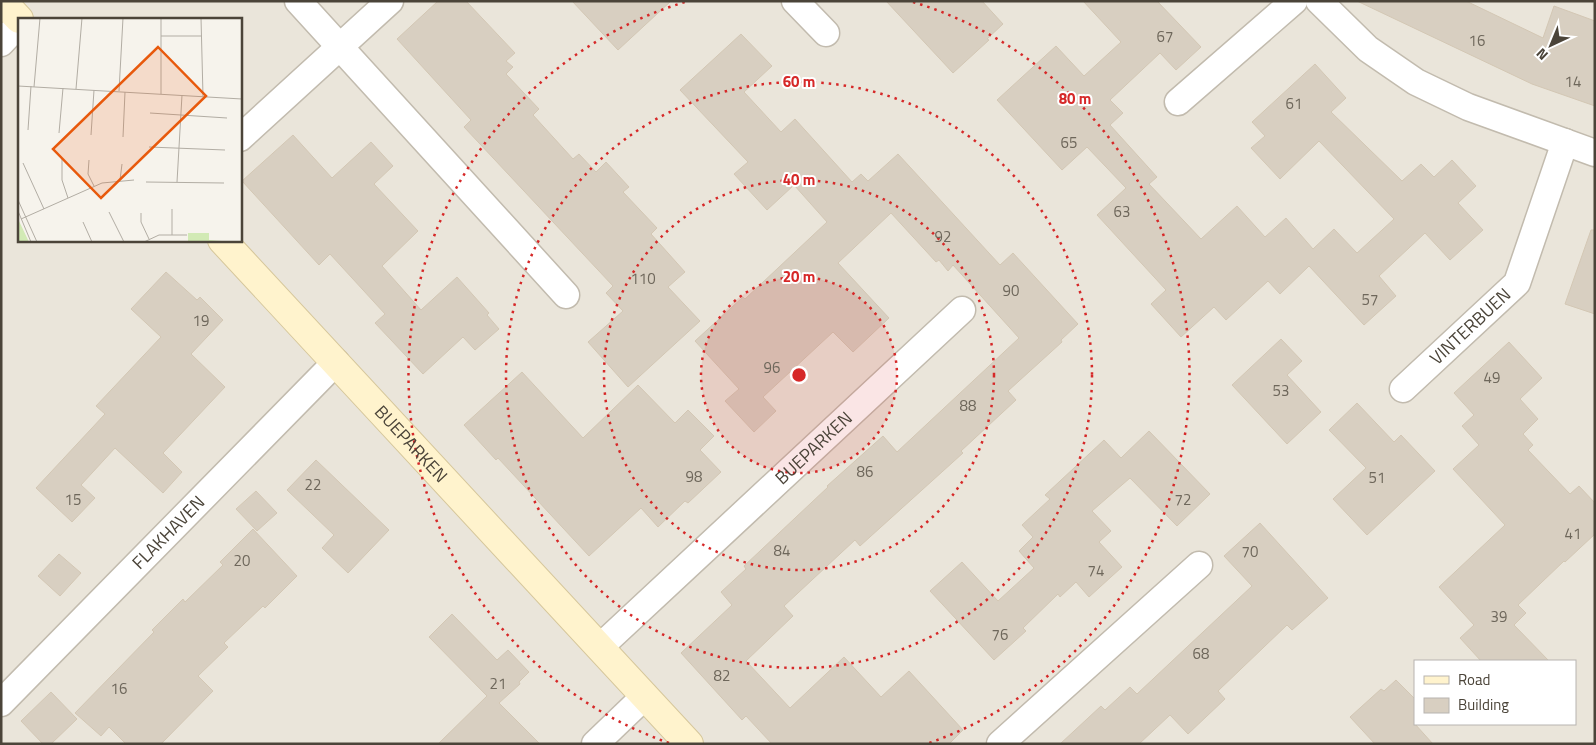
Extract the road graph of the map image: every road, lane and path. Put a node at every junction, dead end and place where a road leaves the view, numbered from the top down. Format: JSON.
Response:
{"nodes":[{"id":1,"x":2,"y":1,"type":"edge"},
{"id":2,"x":298,"y":1,"type":"edge"},
{"id":3,"x":390,"y":1,"type":"edge"},
{"id":4,"x":795,"y":1,"type":"edge"},
{"id":5,"x":1294,"y":1,"type":"edge"},
{"id":6,"x":1319,"y":1,"type":"edge"},
{"id":7,"x":18,"y":18,"type":"edge"},
{"id":8,"x":18,"y":25,"type":"edge"},
{"id":9,"x":826,"y":33,"type":"dead end"},
{"id":10,"x":1,"y":43,"type":"edge"},
{"id":11,"x":340,"y":48,"type":"junction"},
{"id":12,"x":1178,"y":102,"type":"dead end"},
{"id":13,"x":241,"y":137,"type":"edge"},
{"id":14,"x":1565,"y":142,"type":"junction"},
{"id":15,"x":1595,"y":153,"type":"edge"},
{"id":16,"x":223,"y":241,"type":"edge"},
{"id":17,"x":566,"y":295,"type":"dead end"},
{"id":18,"x":962,"y":310,"type":"dead end"},
{"id":19,"x":336,"y":362,"type":"junction"},
{"id":20,"x":1403,"y":389,"type":"dead end"},
{"id":21,"x":1199,"y":565,"type":"dead end"},
{"id":22,"x":600,"y":647,"type":"junction"},
{"id":23,"x":646,"y":696,"type":"junction"},
{"id":24,"x":1,"y":703,"type":"edge"},
{"id":25,"x":595,"y":744,"type":"edge"},
{"id":26,"x":689,"y":744,"type":"edge"},
{"id":27,"x":1000,"y":744,"type":"edge"}],
"edges":[{"from":1,"to":7,"type":"street"},
{"from":2,"to":11,"type":"street"},
{"from":3,"to":11,"type":"street"},
{"from":4,"to":9,"type":"street"},
{"from":5,"to":12,"type":"street"},
{"from":6,"to":14,"type":"street"},
{"from":8,"to":10,"type":"street"},
{"from":11,"to":13,"type":"street"},
{"from":11,"to":17,"type":"street"},
{"from":14,"to":15,"type":"street"},
{"from":14,"to":20,"type":"street","name":"VINTERBUEN"},
{"from":16,"to":19,"type":"street","name":"BUEPARKEN"},
{"from":18,"to":22,"type":"street","name":"BUEPARKEN"},
{"from":19,"to":22,"type":"street","name":"BUEPARKEN"},
{"from":19,"to":24,"type":"street","name":"FLAKHAVEN"},
{"from":21,"to":27,"type":"street"},
{"from":22,"to":23,"type":"street","name":"BUEPARKEN"},
{"from":23,"to":25,"type":"street"},
{"from":23,"to":26,"type":"street","name":"BUEPARKEN"}]}
